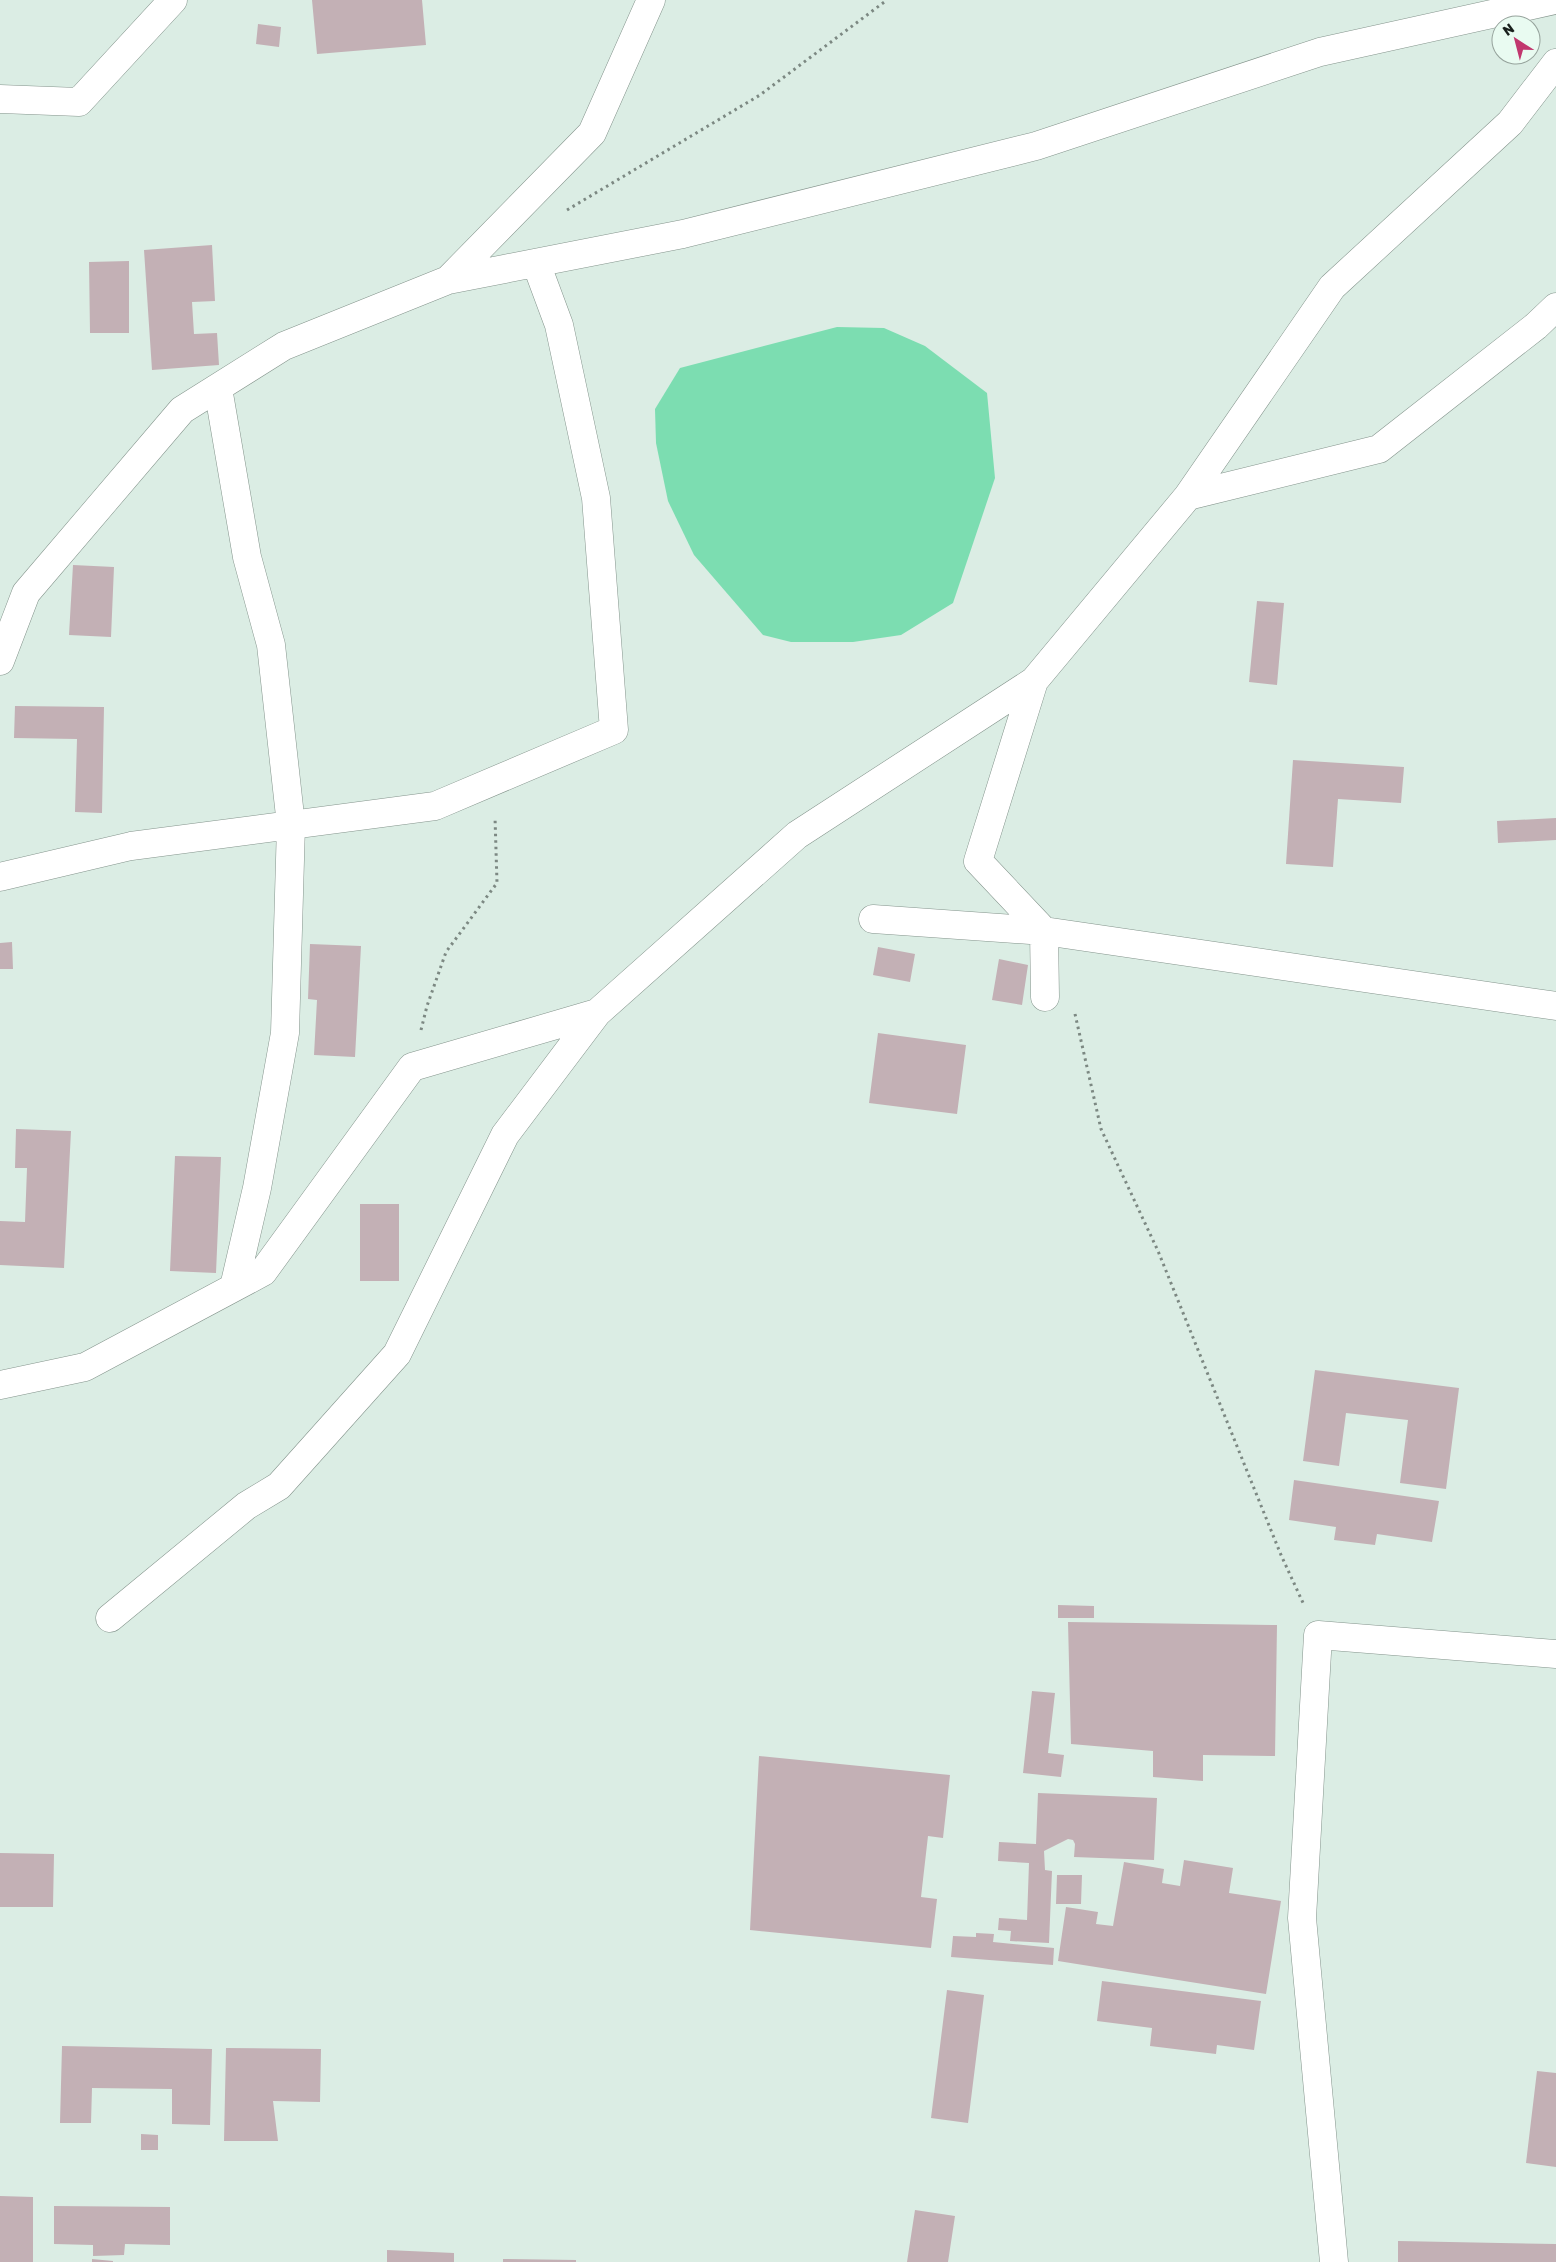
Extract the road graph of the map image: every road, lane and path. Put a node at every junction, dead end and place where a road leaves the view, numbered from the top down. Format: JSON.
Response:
{"nodes":[{"id":1,"x":173,"y":0,"type":"edge"},
{"id":2,"x":651,"y":0,"type":"edge"},
{"id":3,"x":887,"y":0,"type":"edge"},
{"id":4,"x":1555,"y":0,"type":"edge"},
{"id":5,"x":1556,"y":63,"type":"edge"},
{"id":6,"x":0,"y":99,"type":"edge"},
{"id":7,"x":566,"y":210,"type":"dead end"},
{"id":8,"x":536,"y":263,"type":"junction"},
{"id":9,"x":448,"y":280,"type":"junction"},
{"id":10,"x":1556,"y":307,"type":"edge"},
{"id":11,"x":218,"y":388,"type":"junction"},
{"id":12,"x":1188,"y":496,"type":"junction"},
{"id":13,"x":0,"y":661,"type":"edge"},
{"id":14,"x":1034,"y":681,"type":"junction"},
{"id":15,"x":503,"y":777,"type":"junction"},
{"id":16,"x":291,"y":825,"type":"junction"},
{"id":17,"x":0,"y":877,"type":"edge"},
{"id":18,"x":873,"y":919,"type":"dead end"},
{"id":19,"x":1044,"y":931,"type":"junction"},
{"id":20,"x":1045,"y":997,"type":"dead end"},
{"id":21,"x":1556,"y":1006,"type":"edge"},
{"id":22,"x":1074,"y":1009,"type":"dead end"},
{"id":23,"x":597,"y":1013,"type":"junction"},
{"id":24,"x":412,"y":1067,"type":"junction"},
{"id":25,"x":234,"y":1287,"type":"junction"},
{"id":26,"x":0,"y":1385,"type":"edge"},
{"id":27,"x":110,"y":1618,"type":"dead end"},
{"id":28,"x":1318,"y":1635,"type":"junction"},
{"id":29,"x":1556,"y":1654,"type":"edge"},
{"id":30,"x":1334,"y":2262,"type":"edge"}],
"edges":[{"from":1,"to":6,"type":"street"},
{"from":2,"to":9,"type":"street"},
{"from":3,"to":7,"type":"path"},
{"from":4,"to":8,"type":"street"},
{"from":5,"to":12,"type":"street"},
{"from":8,"to":9,"type":"street"},
{"from":8,"to":15,"type":"street"},
{"from":9,"to":11,"type":"street"},
{"from":10,"to":12,"type":"street"},
{"from":11,"to":13,"type":"street"},
{"from":11,"to":16,"type":"street"},
{"from":12,"to":14,"type":"street"},
{"from":14,"to":19,"type":"street"},
{"from":14,"to":23,"type":"street"},
{"from":15,"to":16,"type":"street"},
{"from":15,"to":24,"type":"path"},
{"from":16,"to":17,"type":"street"},
{"from":16,"to":25,"type":"street"},
{"from":18,"to":19,"type":"street"},
{"from":19,"to":20,"type":"street"},
{"from":19,"to":21,"type":"street"},
{"from":22,"to":28,"type":"path"},
{"from":23,"to":24,"type":"street"},
{"from":23,"to":27,"type":"street"},
{"from":24,"to":25,"type":"street"},
{"from":25,"to":26,"type":"street"},
{"from":28,"to":29,"type":"street"},
{"from":28,"to":30,"type":"street"}]}
